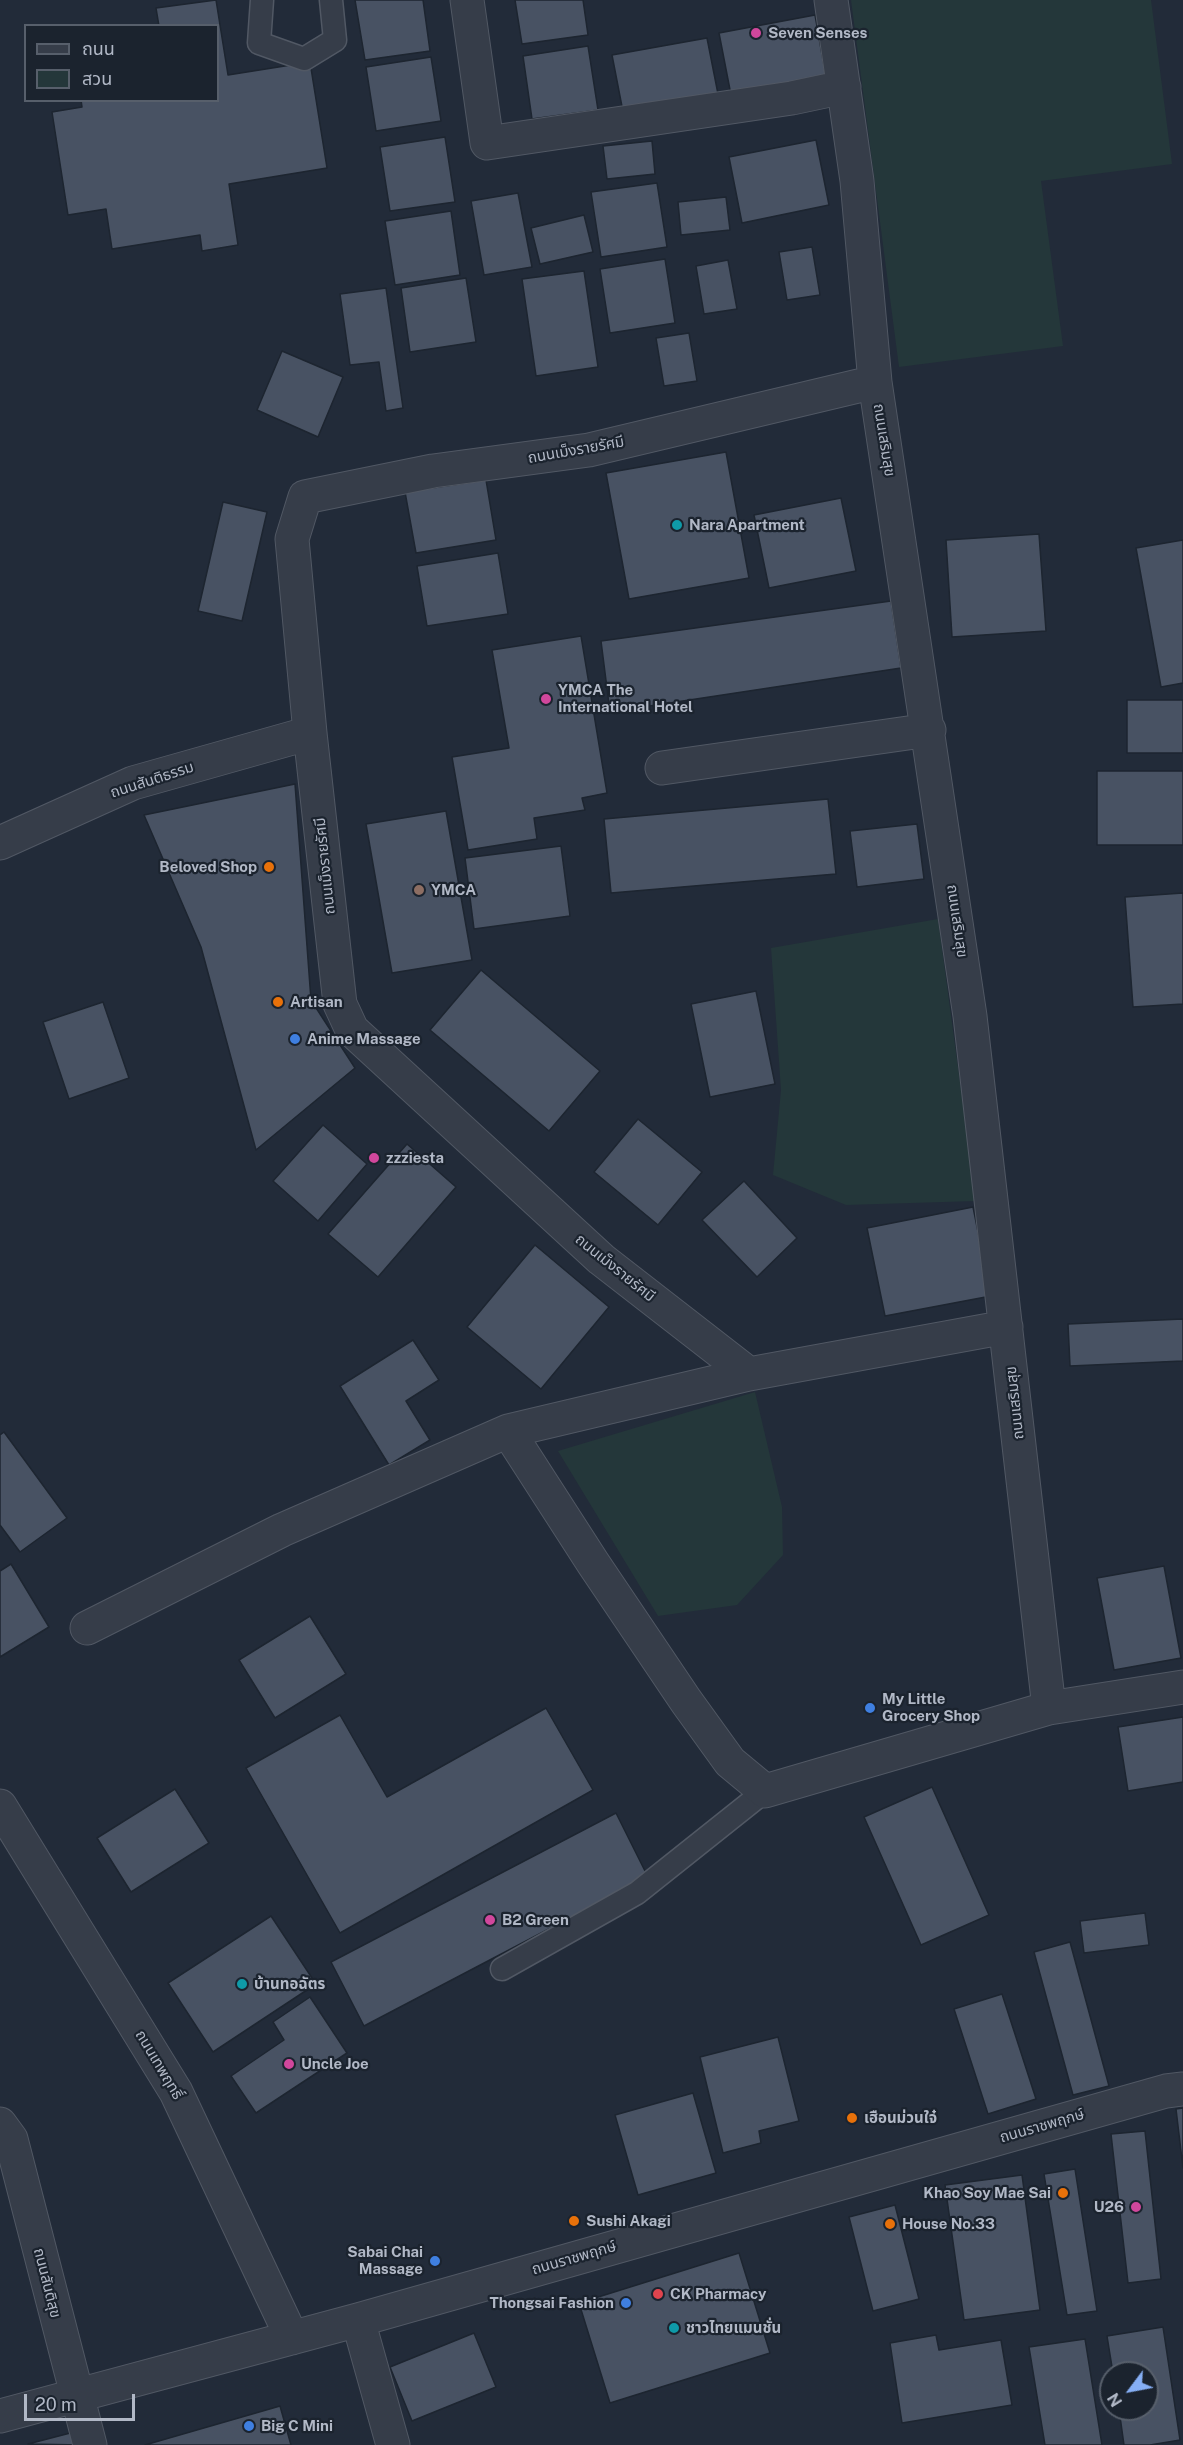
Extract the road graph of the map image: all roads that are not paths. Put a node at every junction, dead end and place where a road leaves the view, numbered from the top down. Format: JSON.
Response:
{"nodes":[{"id":1,"x":262,"y":0,"type":"edge"},
{"id":2,"x":331,"y":0,"type":"edge"},
{"id":3,"x":467,"y":0,"type":"edge"},
{"id":4,"x":831,"y":0,"type":"edge"},
{"id":5,"x":844,"y":87,"type":"junction"},
{"id":6,"x":875,"y":381,"type":"junction"},
{"id":7,"x":929,"y":730,"type":"junction"},
{"id":8,"x":310,"y":733,"type":"junction"},
{"id":9,"x":662,"y":768,"type":"dead end"},
{"id":10,"x":0,"y":843,"type":"edge"},
{"id":11,"x":1006,"y":1327,"type":"junction"},
{"id":12,"x":749,"y":1374,"type":"junction"},
{"id":13,"x":508,"y":1431,"type":"junction"},
{"id":14,"x":87,"y":1628,"type":"dead end"},
{"id":15,"x":1183,"y":1687,"type":"edge"},
{"id":16,"x":1048,"y":1708,"type":"junction"},
{"id":17,"x":765,"y":1791,"type":"junction"},
{"id":18,"x":0,"y":1806,"type":"edge"},
{"id":19,"x":502,"y":1969,"type":"dead end"},
{"id":20,"x":1183,"y":2089,"type":"edge"},
{"id":21,"x":0,"y":2124,"type":"edge"},
{"id":22,"x":358,"y":2320,"type":"junction"},
{"id":23,"x":292,"y":2338,"type":"junction"},
{"id":24,"x":76,"y":2397,"type":"junction"},
{"id":25,"x":0,"y":2416,"type":"edge"},
{"id":26,"x":90,"y":2445,"type":"edge"},
{"id":27,"x":393,"y":2445,"type":"edge"}],
"edges":[{"from":1,"to":2,"type":"lane"},
{"from":3,"to":5,"type":"street"},
{"from":4,"to":5,"type":"street","name":"ถนนเสริมสุข"},
{"from":5,"to":6,"type":"street","name":"ถนนเสริมสุข"},
{"from":6,"to":7,"type":"street","name":"ถนนเสริมสุข"},
{"from":6,"to":8,"type":"street","name":"ถนนเม็งรายรัศมี"},
{"from":7,"to":9,"type":"street"},
{"from":7,"to":11,"type":"street","name":"ถนนเสริมสุข"},
{"from":8,"to":10,"type":"street","name":"ถนนสันติธรรม"},
{"from":8,"to":12,"type":"street","name":"ถนนเม็งรายรัศมี"},
{"from":11,"to":12,"type":"street"},
{"from":11,"to":16,"type":"street","name":"ถนนเสริมสุข"},
{"from":12,"to":13,"type":"street"},
{"from":13,"to":14,"type":"street"},
{"from":13,"to":17,"type":"street"},
{"from":15,"to":16,"type":"street"},
{"from":16,"to":17,"type":"street"},
{"from":17,"to":19,"type":"lane"},
{"from":18,"to":23,"type":"street","name":"ถนนเทพฤทธิ์"},
{"from":20,"to":22,"type":"street","name":"ถนนราชพฤกษ์"},
{"from":21,"to":24,"type":"street","name":"ถนนสันติสุข"},
{"from":22,"to":23,"type":"street","name":"ถนนราชพฤกษ์"},
{"from":22,"to":27,"type":"street"},
{"from":23,"to":24,"type":"street","name":"ถนนราชพฤกษ์"},
{"from":24,"to":25,"type":"street","name":"ถนนราชพฤกษ์"},
{"from":24,"to":26,"type":"street","name":"ถนนสันติสุข"}]}
